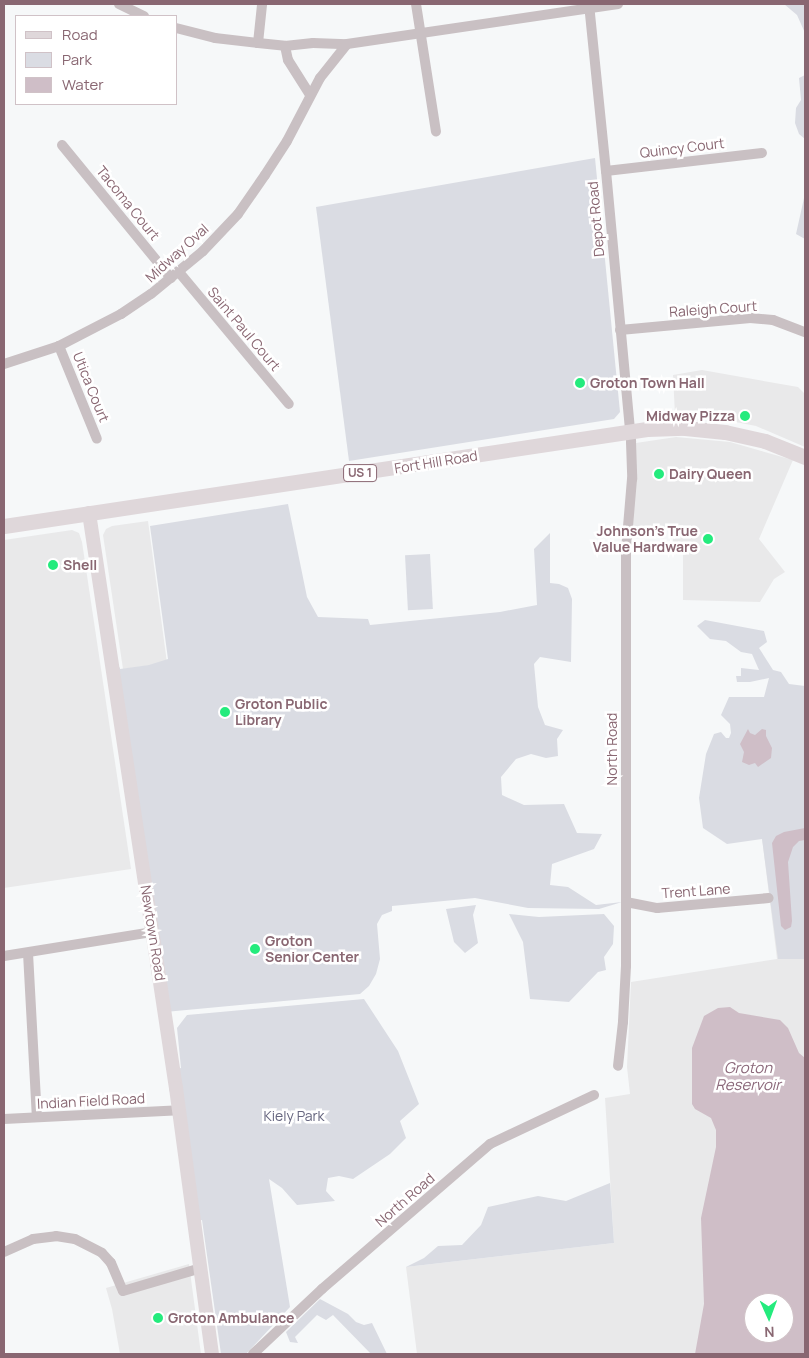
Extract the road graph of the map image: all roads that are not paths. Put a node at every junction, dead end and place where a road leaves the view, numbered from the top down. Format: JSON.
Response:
{"nodes":[{"id":1,"x":119,"y":4,"type":"edge"},
{"id":2,"x":262,"y":4,"type":"edge"},
{"id":3,"x":416,"y":4,"type":"edge"},
{"id":4,"x":618,"y":4,"type":"edge"},
{"id":5,"x":589,"y":5,"type":"edge"},
{"id":6,"x":142,"y":15,"type":"edge"},
{"id":7,"x":178,"y":29,"type":"edge"},
{"id":8,"x":420,"y":31,"type":"junction"},
{"id":9,"x":258,"y":43,"type":"junction"},
{"id":10,"x":347,"y":44,"type":"junction"},
{"id":11,"x":286,"y":46,"type":"junction"},
{"id":12,"x":310,"y":95,"type":"junction"},
{"id":13,"x":436,"y":131,"type":"dead end"},
{"id":14,"x":62,"y":146,"type":"dead end"},
{"id":15,"x":762,"y":153,"type":"dead end"},
{"id":16,"x":606,"y":171,"type":"junction"},
{"id":17,"x":175,"y":275,"type":"junction"},
{"id":18,"x":620,"y":330,"type":"junction"},
{"id":19,"x":805,"y":332,"type":"edge"},
{"id":20,"x":59,"y":346,"type":"junction"},
{"id":21,"x":4,"y":364,"type":"edge"},
{"id":22,"x":289,"y":404,"type":"dead end"},
{"id":23,"x":630,"y":431,"type":"junction"},
{"id":24,"x":97,"y":439,"type":"dead end"},
{"id":25,"x":805,"y":457,"type":"edge"},
{"id":26,"x":89,"y":513,"type":"junction"},
{"id":27,"x":4,"y":526,"type":"edge"},
{"id":28,"x":769,"y":898,"type":"dead end"},
{"id":29,"x":626,"y":902,"type":"junction"},
{"id":30,"x":153,"y":932,"type":"junction"},
{"id":31,"x":28,"y":953,"type":"junction"},
{"id":32,"x":4,"y":956,"type":"edge"},
{"id":33,"x":618,"y":1066,"type":"dead end"},
{"id":34,"x":594,"y":1095,"type":"dead end"},
{"id":35,"x":179,"y":1110,"type":"junction"},
{"id":36,"x":37,"y":1117,"type":"junction"},
{"id":37,"x":4,"y":1119,"type":"edge"},
{"id":38,"x":4,"y":1252,"type":"edge"},
{"id":39,"x":201,"y":1268,"type":"junction"},
{"id":40,"x":212,"y":1354,"type":"edge"},
{"id":41,"x":252,"y":1354,"type":"edge"}],
"edges":[{"from":1,"to":6,"type":"street"},
{"from":2,"to":9,"type":"street"},
{"from":3,"to":8,"type":"street"},
{"from":4,"to":5,"type":"street"},
{"from":5,"to":8,"type":"street"},
{"from":5,"to":16,"type":"street","name":"Depot Road"},
{"from":7,"to":9,"type":"street"},
{"from":8,"to":10,"type":"street"},
{"from":8,"to":13,"type":"street"},
{"from":9,"to":11,"type":"street"},
{"from":10,"to":11,"type":"street"},
{"from":10,"to":12,"type":"street","name":"Midway Oval"},
{"from":11,"to":12,"type":"street"},
{"from":12,"to":17,"type":"street","name":"Midway Oval"},
{"from":14,"to":17,"type":"street","name":"Tacoma Court"},
{"from":15,"to":16,"type":"street","name":"Quincy Court"},
{"from":16,"to":18,"type":"street","name":"Depot Road"},
{"from":17,"to":20,"type":"street","name":"Midway Oval"},
{"from":17,"to":22,"type":"street","name":"Saint Paul Court"},
{"from":18,"to":19,"type":"street","name":"Raleigh Court"},
{"from":18,"to":23,"type":"street","name":"Depot Road"},
{"from":20,"to":21,"type":"street","name":"Midway Oval"},
{"from":20,"to":24,"type":"street","name":"Utica Court"},
{"from":23,"to":25,"type":"main road","name":"Fort Hill Road","number":"US 1"},
{"from":23,"to":26,"type":"main road","name":"Fort Hill Road","number":"US 1"},
{"from":23,"to":29,"type":"street","name":"North Road"},
{"from":26,"to":27,"type":"main road","name":"Fort Hill Road","number":"US 1"},
{"from":26,"to":30,"type":"main road","name":"Newtown Road"},
{"from":28,"to":29,"type":"street","name":"Trent Lane"},
{"from":29,"to":33,"type":"street","name":"North Road"},
{"from":30,"to":31,"type":"street"},
{"from":30,"to":35,"type":"main road","name":"Newtown Road"},
{"from":31,"to":32,"type":"street"},
{"from":31,"to":36,"type":"street"},
{"from":34,"to":41,"type":"street","name":"North Road"},
{"from":35,"to":36,"type":"street","name":"Indian Field Road"},
{"from":35,"to":39,"type":"main road","name":"Newtown Road"},
{"from":36,"to":37,"type":"street","name":"Indian Field Road"},
{"from":38,"to":39,"type":"street"},
{"from":39,"to":40,"type":"main road","name":"Newtown Road"}]}
